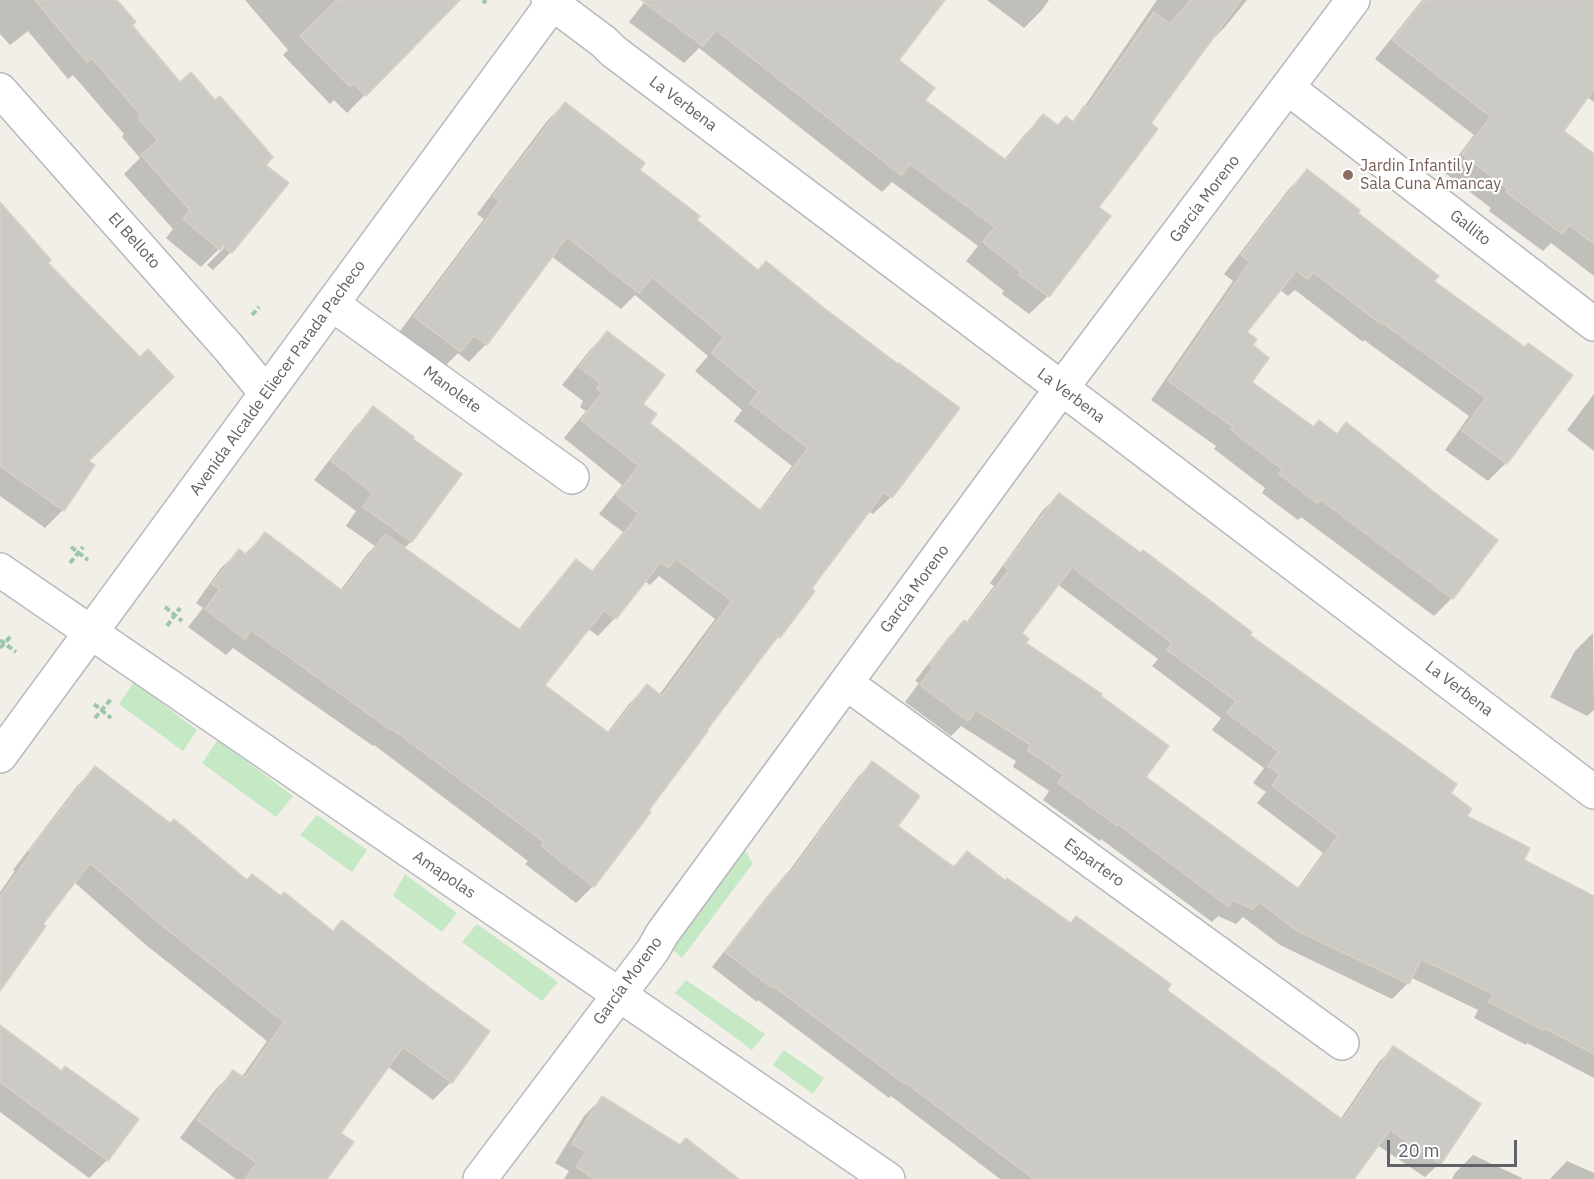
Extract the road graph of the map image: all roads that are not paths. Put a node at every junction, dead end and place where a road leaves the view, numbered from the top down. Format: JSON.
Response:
{"nodes":[{"id":1,"x":1353,"y":0,"type":"edge"},
{"id":2,"x":552,"y":1,"type":"edge"},
{"id":3,"x":1288,"y":88,"type":"junction"},
{"id":4,"x":0,"y":90,"type":"edge"},
{"id":5,"x":332,"y":304,"type":"junction"},
{"id":6,"x":1594,"y":324,"type":"edge"},
{"id":7,"x":1061,"y":389,"type":"junction"},
{"id":8,"x":266,"y":393,"type":"junction"},
{"id":9,"x":572,"y":477,"type":"dead end"},
{"id":10,"x":0,"y":570,"type":"edge"},
{"id":11,"x":91,"y":632,"type":"junction"},
{"id":12,"x":846,"y":683,"type":"junction"},
{"id":13,"x":0,"y":756,"type":"edge"},
{"id":14,"x":1594,"y":792,"type":"edge"},
{"id":15,"x":618,"y":994,"type":"junction"},
{"id":16,"x":1342,"y":1043,"type":"dead end"},
{"id":17,"x":480,"y":1179,"type":"edge"},
{"id":18,"x":888,"y":1179,"type":"edge"}],
"edges":[{"from":1,"to":3,"type":"street","name":"García Moreno"},
{"from":2,"to":5,"type":"street","name":"Avenida Alcalde Eliecer Parada Pacheco"},
{"from":2,"to":7,"type":"street","name":"La Verbena"},
{"from":3,"to":6,"type":"street","name":"Gallito"},
{"from":3,"to":7,"type":"street","name":"García Moreno"},
{"from":4,"to":8,"type":"street","name":"El Belloto"},
{"from":5,"to":8,"type":"street","name":"Avenida Alcalde Eliecer Parada Pacheco"},
{"from":5,"to":9,"type":"street","name":"Manolete"},
{"from":7,"to":12,"type":"street","name":"García Moreno"},
{"from":7,"to":14,"type":"street","name":"La Verbena"},
{"from":8,"to":11,"type":"street","name":"Avenida Alcalde Eliecer Parada Pacheco"},
{"from":10,"to":11,"type":"street","name":"Amapolas"},
{"from":11,"to":13,"type":"street","name":"Avenida Alcalde Eliecer Parada Pacheco"},
{"from":11,"to":15,"type":"street","name":"Amapolas"},
{"from":12,"to":15,"type":"street","name":"García Moreno"},
{"from":12,"to":16,"type":"street","name":"Espartero"},
{"from":15,"to":17,"type":"street","name":"García Moreno"},
{"from":15,"to":18,"type":"street","name":"Amapolas"}]}
